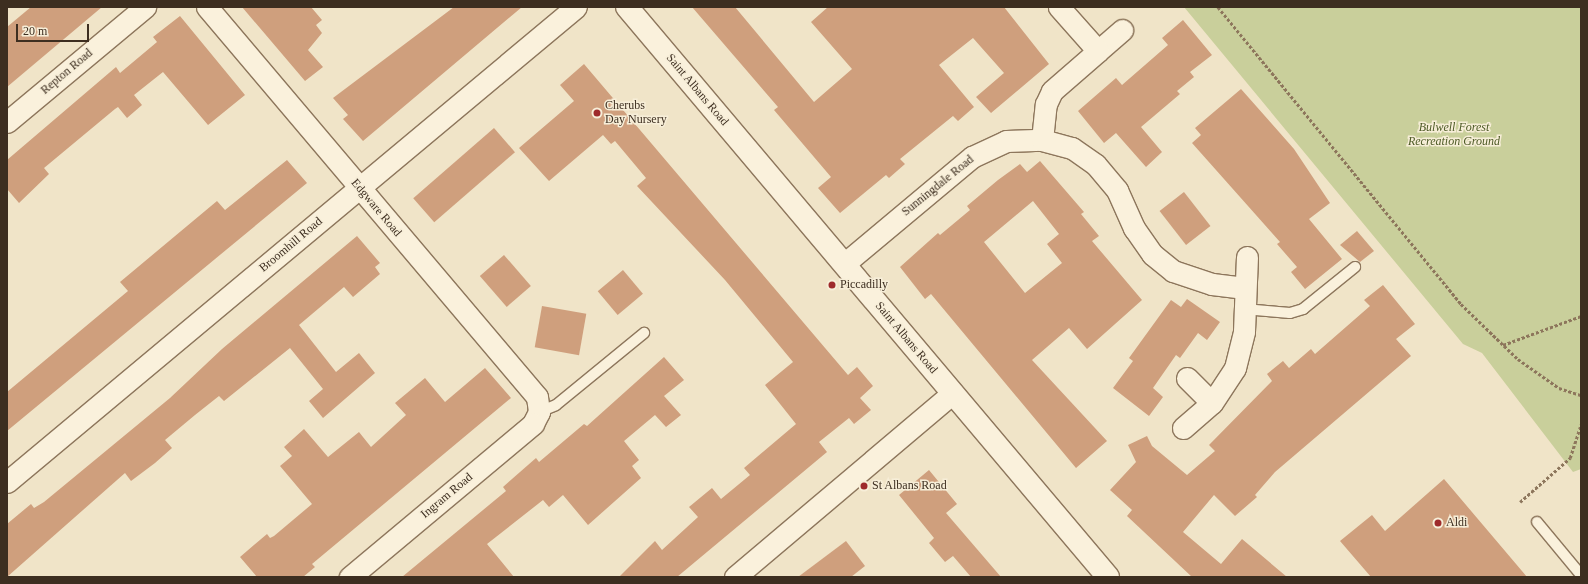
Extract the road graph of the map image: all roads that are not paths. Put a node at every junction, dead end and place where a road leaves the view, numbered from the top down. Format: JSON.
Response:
{"nodes":[{"id":1,"x":145,"y":7,"type":"edge"},
{"id":2,"x":207,"y":7,"type":"edge"},
{"id":3,"x":576,"y":7,"type":"edge"},
{"id":4,"x":627,"y":7,"type":"edge"},
{"id":5,"x":1059,"y":7,"type":"edge"},
{"id":6,"x":1122,"y":30,"type":"dead end"},
{"id":7,"x":1098,"y":51,"type":"junction"},
{"id":8,"x":7,"y":122,"type":"edge"},
{"id":9,"x":1042,"y":140,"type":"junction"},
{"id":10,"x":360,"y":188,"type":"junction"},
{"id":11,"x":1247,"y":257,"type":"dead end"},
{"id":12,"x":844,"y":264,"type":"junction"},
{"id":13,"x":1354,"y":267,"type":"dead end"},
{"id":14,"x":1246,"y":288,"type":"junction"},
{"id":15,"x":1244,"y":309,"type":"junction"},
{"id":16,"x":644,"y":333,"type":"dead end"},
{"id":17,"x":1187,"y":378,"type":"dead end"},
{"id":18,"x":953,"y":393,"type":"junction"},
{"id":19,"x":1212,"y":403,"type":"junction"},
{"id":20,"x":539,"y":412,"type":"junction"},
{"id":21,"x":1183,"y":428,"type":"dead end"},
{"id":22,"x":7,"y":482,"type":"edge"},
{"id":23,"x":1537,"y":522,"type":"dead end"},
{"id":24,"x":1581,"y":576,"type":"edge"},
{"id":25,"x":350,"y":577,"type":"edge"},
{"id":26,"x":735,"y":577,"type":"edge"},
{"id":27,"x":1108,"y":577,"type":"edge"}],
"edges":[{"from":1,"to":8,"type":"street","name":"Repton Road"},
{"from":2,"to":10,"type":"street","name":"Edgware Road"},
{"from":3,"to":10,"type":"street","name":"Broomhill Road"},
{"from":4,"to":12,"type":"street","name":"Saint Albans Road"},
{"from":5,"to":7,"type":"street"},
{"from":6,"to":7,"type":"street"},
{"from":7,"to":9,"type":"street"},
{"from":9,"to":12,"type":"street","name":"Sunningdale Road"},
{"from":9,"to":14,"type":"street","name":"Sunningdale Road"},
{"from":10,"to":20,"type":"street","name":"Edgware Road"},
{"from":10,"to":22,"type":"street","name":"Broomhill Road"},
{"from":11,"to":14,"type":"street"},
{"from":12,"to":18,"type":"street","name":"Saint Albans Road"},
{"from":13,"to":15,"type":"lane"},
{"from":14,"to":15,"type":"street"},
{"from":15,"to":19,"type":"street"},
{"from":16,"to":20,"type":"lane"},
{"from":17,"to":19,"type":"street"},
{"from":18,"to":26,"type":"street"},
{"from":18,"to":27,"type":"street","name":"Saint Albans Road"},
{"from":19,"to":21,"type":"street"},
{"from":20,"to":25,"type":"street","name":"Ingram Road"},
{"from":23,"to":24,"type":"lane"}]}
